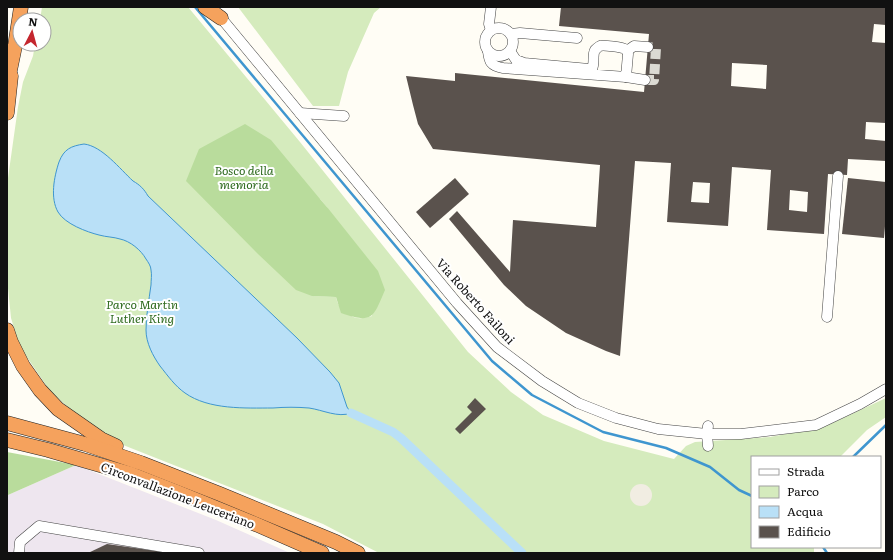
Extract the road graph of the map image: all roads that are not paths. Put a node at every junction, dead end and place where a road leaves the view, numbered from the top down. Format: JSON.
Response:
{"nodes":[{"id":1,"x":205,"y":7,"type":"edge"},
{"id":2,"x":491,"y":7,"type":"edge"},
{"id":3,"x":217,"y":12,"type":"edge"},
{"id":4,"x":491,"y":30,"type":"junction"},
{"id":5,"x":511,"y":34,"type":"junction"},
{"id":6,"x":577,"y":38,"type":"dead end"},
{"id":7,"x":648,"y":47,"type":"dead end"},
{"id":8,"x":488,"y":51,"type":"junction"},
{"id":9,"x":510,"y":51,"type":"junction"},
{"id":10,"x":627,"y":51,"type":"junction"},
{"id":11,"x":15,"y":52,"type":"edge"},
{"id":12,"x":16,"y":52,"type":"edge"},
{"id":13,"x":626,"y":77,"type":"junction"},
{"id":14,"x":645,"y":80,"type":"dead end"},
{"id":15,"x":7,"y":85,"type":"edge"},
{"id":16,"x":7,"y":113,"type":"edge"},
{"id":17,"x":300,"y":113,"type":"junction"},
{"id":18,"x":344,"y":116,"type":"dead end"},
{"id":19,"x":838,"y":176,"type":"dead end"},
{"id":20,"x":827,"y":316,"type":"dead end"},
{"id":21,"x":7,"y":330,"type":"edge"},
{"id":22,"x":886,"y":389,"type":"edge"},
{"id":23,"x":7,"y":423,"type":"edge"},
{"id":24,"x":707,"y":430,"type":"junction"},
{"id":25,"x":7,"y":440,"type":"edge"},
{"id":26,"x":708,"y":446,"type":"dead end"},
{"id":27,"x":142,"y":463,"type":"junction"},
{"id":28,"x":19,"y":553,"type":"edge"},
{"id":29,"x":199,"y":553,"type":"edge"},
{"id":30,"x":322,"y":553,"type":"edge"},
{"id":31,"x":358,"y":553,"type":"edge"}],
"edges":[{"from":1,"to":3,"type":"highway"},
{"from":2,"to":4,"type":"street"},
{"from":3,"to":17,"type":"street","name":"Via Roberto Failoni"},
{"from":4,"to":5,"type":"street"},
{"from":4,"to":8,"type":"street"},
{"from":5,"to":6,"type":"street"},
{"from":5,"to":9,"type":"street"},
{"from":7,"to":10,"type":"street"},
{"from":8,"to":9,"type":"street"},
{"from":8,"to":13,"type":"street"},
{"from":9,"to":10,"type":"street"},
{"from":10,"to":13,"type":"street"},
{"from":11,"to":15,"type":"highway"},
{"from":12,"to":16,"type":"highway"},
{"from":13,"to":14,"type":"street"},
{"from":17,"to":18,"type":"street"},
{"from":17,"to":24,"type":"street","name":"Via Roberto Failoni"},
{"from":19,"to":20,"type":"street"},
{"from":21,"to":27,"type":"highway"},
{"from":22,"to":24,"type":"street","name":"Via Roberto Failoni"},
{"from":23,"to":27,"type":"highway"},
{"from":24,"to":26,"type":"street"},
{"from":25,"to":30,"type":"highway","name":"Circonvallazione Leuceriano"},
{"from":27,"to":31,"type":"highway","name":"Circonvallazione Leuceriano"},
{"from":28,"to":29,"type":"street"}]}
